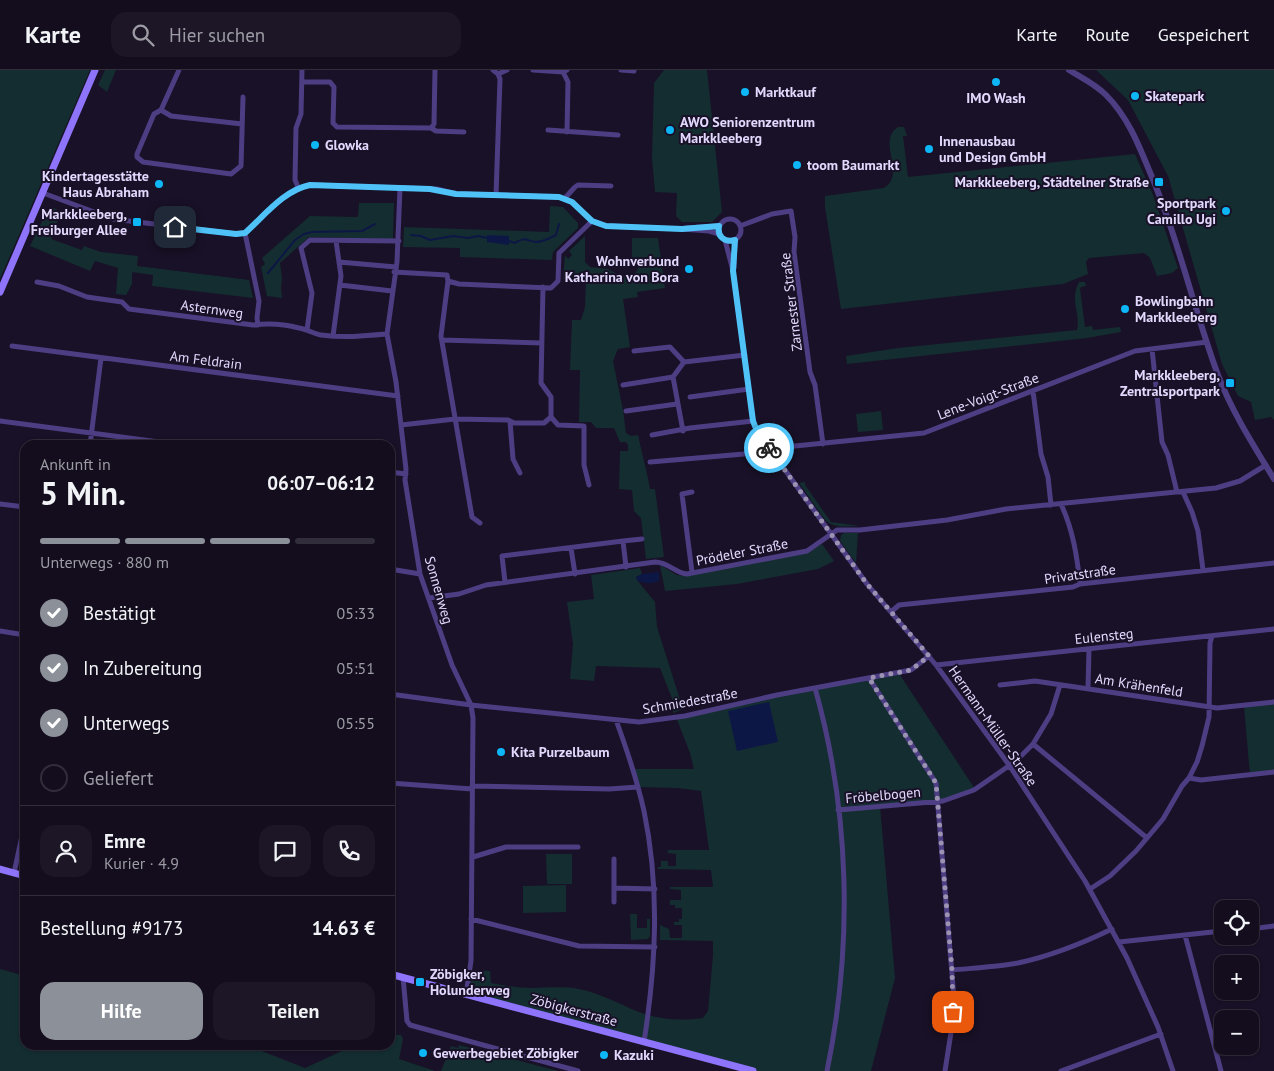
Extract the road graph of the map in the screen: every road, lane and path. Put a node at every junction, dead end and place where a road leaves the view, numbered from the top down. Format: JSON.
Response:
{"nodes":[{"id":1,"x":95,"y":70,"type":"edge"},
{"id":2,"x":179,"y":70,"type":"edge"},
{"id":3,"x":302,"y":70,"type":"edge"},
{"id":4,"x":435,"y":70,"type":"edge"},
{"id":5,"x":493,"y":70,"type":"edge"},
{"id":6,"x":507,"y":70,"type":"edge"},
{"id":7,"x":533,"y":70,"type":"edge"},
{"id":8,"x":621,"y":70,"type":"edge"},
{"id":9,"x":1068,"y":70,"type":"edge"},
{"id":10,"x":1077,"y":70,"type":"edge"},
{"id":11,"x":565,"y":71,"type":"edge"},
{"id":12,"x":634,"y":71,"type":"edge"},
{"id":13,"x":498,"y":74,"type":"junction"},
{"id":14,"x":1086,"y":79,"type":"junction"},
{"id":15,"x":302,"y":82,"type":"junction"},
{"id":16,"x":243,"y":97,"type":"dead end"},
{"id":17,"x":161,"y":110,"type":"junction"},
{"id":18,"x":242,"y":124,"type":"junction"},
{"id":19,"x":431,"y":128,"type":"junction"},
{"id":20,"x":548,"y":130,"type":"dead end"},
{"id":21,"x":464,"y":132,"type":"dead end"},
{"id":22,"x":567,"y":132,"type":"junction"},
{"id":23,"x":618,"y":134,"type":"dead end"},
{"id":24,"x":611,"y":186,"type":"dead end"},
{"id":25,"x":298,"y":187,"type":"junction"},
{"id":26,"x":400,"y":188,"type":"junction"},
{"id":27,"x":43,"y":193,"type":"junction"},
{"id":28,"x":496,"y":195,"type":"junction"},
{"id":29,"x":565,"y":198,"type":"junction"},
{"id":30,"x":592,"y":221,"type":"junction"},
{"id":31,"x":719,"y":226,"type":"junction"},
{"id":32,"x":740,"y":226,"type":"junction"},
{"id":33,"x":682,"y":229,"type":"junction"},
{"id":34,"x":245,"y":233,"type":"junction"},
{"id":35,"x":719,"y":234,"type":"junction"},
{"id":36,"x":336,"y":240,"type":"junction"},
{"id":37,"x":725,"y":240,"type":"junction"},
{"id":38,"x":735,"y":240,"type":"junction"},
{"id":39,"x":399,"y":241,"type":"junction"},
{"id":40,"x":339,"y":262,"type":"junction"},
{"id":41,"x":395,"y":270,"type":"junction"},
{"id":42,"x":733,"y":271,"type":"junction"},
{"id":43,"x":448,"y":281,"type":"junction"},
{"id":44,"x":37,"y":282,"type":"dead end"},
{"id":45,"x":340,"y":285,"type":"junction"},
{"id":46,"x":543,"y":287,"type":"junction"},
{"id":47,"x":392,"y":291,"type":"junction"},
{"id":48,"x":0,"y":292,"type":"edge"},
{"id":49,"x":258,"y":325,"type":"junction"},
{"id":50,"x":307,"y":330,"type":"junction"},
{"id":51,"x":387,"y":334,"type":"junction"},
{"id":52,"x":333,"y":336,"type":"junction"},
{"id":53,"x":442,"y":340,"type":"junction"},
{"id":54,"x":1207,"y":342,"type":"junction"},
{"id":55,"x":542,"y":343,"type":"junction"},
{"id":56,"x":12,"y":346,"type":"dead end"},
{"id":57,"x":1152,"y":349,"type":"junction"},
{"id":58,"x":634,"y":351,"type":"dead end"},
{"id":59,"x":745,"y":355,"type":"junction"},
{"id":60,"x":101,"y":358,"type":"junction"},
{"id":61,"x":684,"y":362,"type":"junction"},
{"id":62,"x":673,"y":377,"type":"junction"},
{"id":63,"x":624,"y":384,"type":"dead end"},
{"id":64,"x":749,"y":389,"type":"junction"},
{"id":65,"x":1033,"y":391,"type":"junction"},
{"id":66,"x":398,"y":396,"type":"junction"},
{"id":67,"x":690,"y":397,"type":"dead end"},
{"id":68,"x":677,"y":404,"type":"junction"},
{"id":69,"x":626,"y":411,"type":"dead end"},
{"id":70,"x":551,"y":417,"type":"junction"},
{"id":71,"x":456,"y":419,"type":"junction"},
{"id":72,"x":0,"y":421,"type":"edge"},
{"id":73,"x":510,"y":421,"type":"junction"},
{"id":74,"x":753,"y":421,"type":"junction"},
{"id":75,"x":401,"y":425,"type":"junction"},
{"id":76,"x":683,"y":431,"type":"junction"},
{"id":77,"x":91,"y":433,"type":"junction"},
{"id":78,"x":652,"y":435,"type":"dead end"},
{"id":79,"x":90,"y":440,"type":"edge"},
{"id":80,"x":144,"y":440,"type":"edge"},
{"id":81,"x":763,"y":440,"type":"junction"},
{"id":82,"x":823,"y":444,"type":"junction"},
{"id":83,"x":773,"y":454,"type":"junction"},
{"id":84,"x":650,"y":462,"type":"dead end"},
{"id":85,"x":1266,"y":466,"type":"junction"},
{"id":86,"x":395,"y":473,"type":"edge"},
{"id":87,"x":520,"y":473,"type":"dead end"},
{"id":88,"x":406,"y":474,"type":"junction"},
{"id":89,"x":1273,"y":475,"type":"edge"},
{"id":90,"x":589,"y":485,"type":"dead end"},
{"id":91,"x":692,"y":492,"type":"dead end"},
{"id":92,"x":1177,"y":492,"type":"junction"},
{"id":93,"x":1183,"y":492,"type":"junction"},
{"id":94,"x":0,"y":504,"type":"edge"},
{"id":95,"x":1061,"y":504,"type":"junction"},
{"id":96,"x":1051,"y":505,"type":"junction"},
{"id":97,"x":20,"y":506,"type":"edge"},
{"id":98,"x":480,"y":523,"type":"dead end"},
{"id":99,"x":831,"y":533,"type":"junction"},
{"id":100,"x":642,"y":539,"type":"dead end"},
{"id":101,"x":622,"y":542,"type":"junction"},
{"id":102,"x":571,"y":548,"type":"junction"},
{"id":103,"x":1274,"y":563,"type":"edge"},
{"id":104,"x":626,"y":567,"type":"junction"},
{"id":105,"x":395,"y":570,"type":"edge"},
{"id":106,"x":1203,"y":570,"type":"junction"},
{"id":107,"x":692,"y":572,"type":"junction"},
{"id":108,"x":420,"y":574,"type":"junction"},
{"id":109,"x":575,"y":574,"type":"junction"},
{"id":110,"x":506,"y":582,"type":"junction"},
{"id":111,"x":1080,"y":584,"type":"junction"},
{"id":112,"x":429,"y":598,"type":"junction"},
{"id":113,"x":891,"y":612,"type":"junction"},
{"id":114,"x":1274,"y":629,"type":"edge"},
{"id":115,"x":0,"y":631,"type":"edge"},
{"id":116,"x":20,"y":634,"type":"edge"},
{"id":117,"x":1212,"y":636,"type":"junction"},
{"id":118,"x":1089,"y":649,"type":"junction"},
{"id":119,"x":929,"y":656,"type":"junction"},
{"id":120,"x":936,"y":665,"type":"junction"},
{"id":121,"x":869,"y":678,"type":"junction"},
{"id":122,"x":1000,"y":684,"type":"dead end"},
{"id":123,"x":1060,"y":685,"type":"junction"},
{"id":124,"x":815,"y":688,"type":"junction"},
{"id":125,"x":1088,"y":688,"type":"junction"},
{"id":126,"x":395,"y":695,"type":"edge"},
{"id":127,"x":1274,"y":702,"type":"edge"},
{"id":128,"x":471,"y":706,"type":"junction"},
{"id":129,"x":1208,"y":708,"type":"junction"},
{"id":130,"x":616,"y":720,"type":"junction"},
{"id":131,"x":1032,"y":744,"type":"junction"},
{"id":132,"x":1009,"y":765,"type":"junction"},
{"id":133,"x":1274,"y":772,"type":"edge"},
{"id":134,"x":1189,"y":778,"type":"junction"},
{"id":135,"x":395,"y":783,"type":"edge"},
{"id":136,"x":638,"y":787,"type":"junction"},
{"id":137,"x":472,"y":788,"type":"junction"},
{"id":138,"x":937,"y":801,"type":"junction"},
{"id":139,"x":838,"y":810,"type":"junction"},
{"id":140,"x":1147,"y":838,"type":"junction"},
{"id":141,"x":20,"y":845,"type":"edge"},
{"id":142,"x":578,"y":847,"type":"dead end"},
{"id":143,"x":473,"y":857,"type":"junction"},
{"id":144,"x":614,"y":859,"type":"dead end"},
{"id":145,"x":0,"y":869,"type":"edge"},
{"id":146,"x":14,"y":873,"type":"junction"},
{"id":147,"x":20,"y":875,"type":"edge"},
{"id":148,"x":614,"y":888,"type":"junction"},
{"id":149,"x":655,"y":889,"type":"junction"},
{"id":150,"x":1090,"y":889,"type":"junction"},
{"id":151,"x":614,"y":902,"type":"dead end"},
{"id":152,"x":472,"y":919,"type":"junction"},
{"id":153,"x":1274,"y":926,"type":"edge"},
{"id":154,"x":1259,"y":928,"type":"edge"},
{"id":155,"x":1112,"y":929,"type":"junction"},
{"id":156,"x":1214,"y":932,"type":"edge"},
{"id":157,"x":1185,"y":935,"type":"junction"},
{"id":158,"x":1119,"y":942,"type":"junction"},
{"id":159,"x":655,"y":947,"type":"junction"},
{"id":160,"x":952,"y":970,"type":"junction"},
{"id":161,"x":395,"y":975,"type":"edge"},
{"id":162,"x":403,"y":977,"type":"junction"},
{"id":163,"x":466,"y":994,"type":"junction"},
{"id":164,"x":1160,"y":1034,"type":"junction"},
{"id":165,"x":644,"y":1042,"type":"junction"},
{"id":166,"x":578,"y":1071,"type":"edge"},
{"id":167,"x":752,"y":1071,"type":"edge"},
{"id":168,"x":827,"y":1071,"type":"edge"},
{"id":169,"x":945,"y":1071,"type":"edge"},
{"id":170,"x":1061,"y":1071,"type":"edge"},
{"id":171,"x":1173,"y":1071,"type":"edge"},
{"id":172,"x":1221,"y":1071,"type":"edge"}],
"edges":[{"from":1,"to":27,"type":"main road"},
{"from":2,"to":17,"type":"street"},
{"from":3,"to":15,"type":"street"},
{"from":4,"to":19,"type":"street"},
{"from":5,"to":13,"type":"street"},
{"from":6,"to":13,"type":"street"},
{"from":7,"to":11,"type":"street"},
{"from":8,"to":12,"type":"street"},
{"from":9,"to":14,"type":"street"},
{"from":10,"to":14,"type":"street"},
{"from":11,"to":22,"type":"street"},
{"from":13,"to":28,"type":"street"},
{"from":14,"to":54,"type":"street"},
{"from":15,"to":19,"type":"street"},
{"from":15,"to":25,"type":"street"},
{"from":16,"to":18,"type":"street"},
{"from":17,"to":18,"type":"street"},
{"from":17,"to":18,"type":"street"},
{"from":19,"to":21,"type":"street"},
{"from":20,"to":22,"type":"street"},
{"from":22,"to":23,"type":"street"},
{"from":24,"to":29,"type":"street"},
{"from":25,"to":26,"type":"street"},
{"from":25,"to":34,"type":"street"},
{"from":26,"to":28,"type":"street"},
{"from":26,"to":39,"type":"street","name":"Sonnenweg"},
{"from":27,"to":34,"type":"street"},
{"from":27,"to":48,"type":"main road"},
{"from":28,"to":29,"type":"street"},
{"from":29,"to":30,"type":"street"},
{"from":30,"to":33,"type":"street"},
{"from":30,"to":46,"type":"street"},
{"from":31,"to":32,"type":"street"},
{"from":31,"to":33,"type":"street"},
{"from":31,"to":35,"type":"street"},
{"from":32,"to":38,"type":"street"},
{"from":32,"to":82,"type":"street","name":"Zarnester Straße"},
{"from":33,"to":35,"type":"street"},
{"from":34,"to":49,"type":"street"},
{"from":35,"to":37,"type":"street"},
{"from":36,"to":39,"type":"street"},
{"from":36,"to":40,"type":"street"},
{"from":36,"to":50,"type":"street"},
{"from":37,"to":38,"type":"street"},
{"from":37,"to":42,"type":"street","name":"Hermann-Müller-Straße"},
{"from":38,"to":42,"type":"street","name":"Hermann-Müller-Straße"},
{"from":39,"to":41,"type":"street","name":"Sonnenweg"},
{"from":40,"to":41,"type":"street"},
{"from":40,"to":45,"type":"street"},
{"from":41,"to":43,"type":"street"},
{"from":41,"to":47,"type":"street","name":"Sonnenweg"},
{"from":42,"to":59,"type":"street","name":"Hermann-Müller-Straße"},
{"from":43,"to":46,"type":"street"},
{"from":43,"to":53,"type":"street"},
{"from":44,"to":49,"type":"street","name":"Asternweg"},
{"from":45,"to":47,"type":"street"},
{"from":45,"to":52,"type":"street"},
{"from":46,"to":55,"type":"street"},
{"from":47,"to":51,"type":"street","name":"Sonnenweg"},
{"from":49,"to":50,"type":"street","name":"Asternweg"},
{"from":50,"to":52,"type":"street","name":"Asternweg"},
{"from":51,"to":52,"type":"street","name":"Asternweg"},
{"from":51,"to":66,"type":"street","name":"Sonnenweg"},
{"from":53,"to":55,"type":"street"},
{"from":53,"to":71,"type":"street"},
{"from":54,"to":57,"type":"street","name":"Lene-Voigt-Straße"},
{"from":54,"to":85,"type":"street"},
{"from":55,"to":70,"type":"street"},
{"from":56,"to":60,"type":"street","name":"Am Feldrain"},
{"from":57,"to":65,"type":"street","name":"Lene-Voigt-Straße"},
{"from":57,"to":92,"type":"street"},
{"from":58,"to":61,"type":"street"},
{"from":59,"to":61,"type":"street"},
{"from":59,"to":64,"type":"street","name":"Hermann-Müller-Straße"},
{"from":60,"to":66,"type":"street","name":"Am Feldrain"},
{"from":60,"to":77,"type":"street"},
{"from":61,"to":62,"type":"street"},
{"from":62,"to":63,"type":"street"},
{"from":62,"to":68,"type":"street"},
{"from":64,"to":67,"type":"street"},
{"from":64,"to":74,"type":"street","name":"Hermann-Müller-Straße"},
{"from":65,"to":82,"type":"street","name":"Lene-Voigt-Straße"},
{"from":65,"to":96,"type":"street"},
{"from":66,"to":75,"type":"street","name":"Sonnenweg"},
{"from":68,"to":69,"type":"street"},
{"from":68,"to":76,"type":"street"},
{"from":70,"to":73,"type":"street"},
{"from":70,"to":90,"type":"street"},
{"from":71,"to":73,"type":"street"},
{"from":71,"to":75,"type":"street"},
{"from":71,"to":98,"type":"street"},
{"from":72,"to":77,"type":"street"},
{"from":73,"to":87,"type":"street"},
{"from":74,"to":76,"type":"street"},
{"from":74,"to":81,"type":"street","name":"Hermann-Müller-Straße"},
{"from":75,"to":88,"type":"street","name":"Sonnenweg"},
{"from":76,"to":78,"type":"street"},
{"from":77,"to":79,"type":"street"},
{"from":77,"to":80,"type":"street"},
{"from":81,"to":83,"type":"street","name":"Hermann-Müller-Straße"},
{"from":81,"to":84,"type":"street"},
{"from":82,"to":83,"type":"street","name":"Lene-Voigt-Straße"},
{"from":83,"to":99,"type":"street","name":"Hermann-Müller-Straße"},
{"from":85,"to":89,"type":"street"},
{"from":85,"to":93,"type":"street"},
{"from":86,"to":88,"type":"street"},
{"from":88,"to":108,"type":"street","name":"Sonnenweg"},
{"from":91,"to":107,"type":"street"},
{"from":92,"to":93,"type":"street"},
{"from":92,"to":95,"type":"street"},
{"from":93,"to":106,"type":"street"},
{"from":94,"to":97,"type":"street"},
{"from":95,"to":96,"type":"street"},
{"from":95,"to":111,"type":"street"},
{"from":96,"to":99,"type":"street"},
{"from":99,"to":107,"type":"street","name":"Prödeler Straße"},
{"from":99,"to":113,"type":"street","name":"Hermann-Müller-Straße"},
{"from":100,"to":101,"type":"street"},
{"from":101,"to":102,"type":"street"},
{"from":101,"to":104,"type":"street"},
{"from":102,"to":109,"type":"street"},
{"from":102,"to":110,"type":"street"},
{"from":103,"to":106,"type":"street","name":"Privatstraße"},
{"from":104,"to":107,"type":"street","name":"Prödeler Straße"},
{"from":104,"to":109,"type":"street","name":"Prödeler Straße"},
{"from":105,"to":108,"type":"street"},
{"from":106,"to":111,"type":"street","name":"Privatstraße"},
{"from":108,"to":112,"type":"street","name":"Sonnenweg"},
{"from":109,"to":110,"type":"street","name":"Prödeler Straße"},
{"from":110,"to":112,"type":"street","name":"Prödeler Straße"},
{"from":111,"to":113,"type":"street","name":"Privatstraße"},
{"from":112,"to":128,"type":"street","name":"Sonnenweg"},
{"from":113,"to":119,"type":"street","name":"Hermann-Müller-Straße"},
{"from":114,"to":117,"type":"street","name":"Eulensteg"},
{"from":115,"to":116,"type":"street"},
{"from":117,"to":118,"type":"street","name":"Eulensteg"},
{"from":117,"to":129,"type":"street"},
{"from":118,"to":120,"type":"street","name":"Eulensteg"},
{"from":118,"to":125,"type":"street"},
{"from":119,"to":120,"type":"street","name":"Hermann-Müller-Straße"},
{"from":119,"to":121,"type":"street","name":"Schmiedestraße"},
{"from":120,"to":132,"type":"street","name":"Hermann-Müller-Straße"},
{"from":121,"to":124,"type":"street","name":"Schmiedestraße"},
{"from":121,"to":138,"type":"street","name":"Fröbelbogen"},
{"from":122,"to":123,"type":"street","name":"Am Krähenfeld"},
{"from":123,"to":125,"type":"street","name":"Am Krähenfeld"},
{"from":123,"to":131,"type":"street"},
{"from":124,"to":130,"type":"street","name":"Schmiedestraße"},
{"from":124,"to":139,"type":"street"},
{"from":125,"to":129,"type":"street","name":"Am Krähenfeld"},
{"from":126,"to":128,"type":"street","name":"Schmiedestraße"},
{"from":127,"to":129,"type":"street","name":"Am Krähenfeld"},
{"from":128,"to":130,"type":"street","name":"Schmiedestraße"},
{"from":128,"to":137,"type":"street","name":"Sonnenweg"},
{"from":129,"to":134,"type":"street"},
{"from":130,"to":136,"type":"street"},
{"from":131,"to":132,"type":"street"},
{"from":131,"to":140,"type":"street"},
{"from":132,"to":138,"type":"street"},
{"from":132,"to":150,"type":"street","name":"Hermann-Müller-Straße"},
{"from":133,"to":134,"type":"street"},
{"from":134,"to":140,"type":"street"},
{"from":135,"to":137,"type":"street"},
{"from":136,"to":137,"type":"street"},
{"from":136,"to":149,"type":"street"},
{"from":137,"to":143,"type":"street","name":"Sonnenweg"},
{"from":138,"to":139,"type":"street","name":"Fröbelbogen"},
{"from":138,"to":160,"type":"street"},
{"from":139,"to":168,"type":"street"},
{"from":140,"to":150,"type":"street"},
{"from":141,"to":146,"type":"street"},
{"from":142,"to":143,"type":"street"},
{"from":143,"to":152,"type":"street","name":"Sonnenweg"},
{"from":144,"to":148,"type":"street"},
{"from":145,"to":146,"type":"main road"},
{"from":146,"to":147,"type":"main road"},
{"from":148,"to":149,"type":"street"},
{"from":148,"to":151,"type":"street"},
{"from":149,"to":159,"type":"street"},
{"from":150,"to":155,"type":"street","name":"Hermann-Müller-Straße"},
{"from":152,"to":159,"type":"street"},
{"from":152,"to":163,"type":"street","name":"Sonnenweg"},
{"from":153,"to":154,"type":"street"},
{"from":155,"to":158,"type":"street","name":"Hermann-Müller-Straße"},
{"from":155,"to":160,"type":"street"},
{"from":156,"to":157,"type":"street"},
{"from":157,"to":158,"type":"street"},
{"from":157,"to":172,"type":"street"},
{"from":158,"to":164,"type":"street","name":"Hermann-Müller-Straße"},
{"from":159,"to":165,"type":"street"},
{"from":160,"to":169,"type":"street"},
{"from":161,"to":162,"type":"main road","name":"Zöbigkerstraße"},
{"from":162,"to":163,"type":"main road","name":"Zöbigkerstraße"},
{"from":162,"to":166,"type":"street"},
{"from":163,"to":165,"type":"main road","name":"Zöbigkerstraße"},
{"from":164,"to":170,"type":"street"},
{"from":164,"to":171,"type":"street","name":"Hermann-Müller-Straße"},
{"from":165,"to":167,"type":"main road","name":"Zöbigkerstraße"}]}
